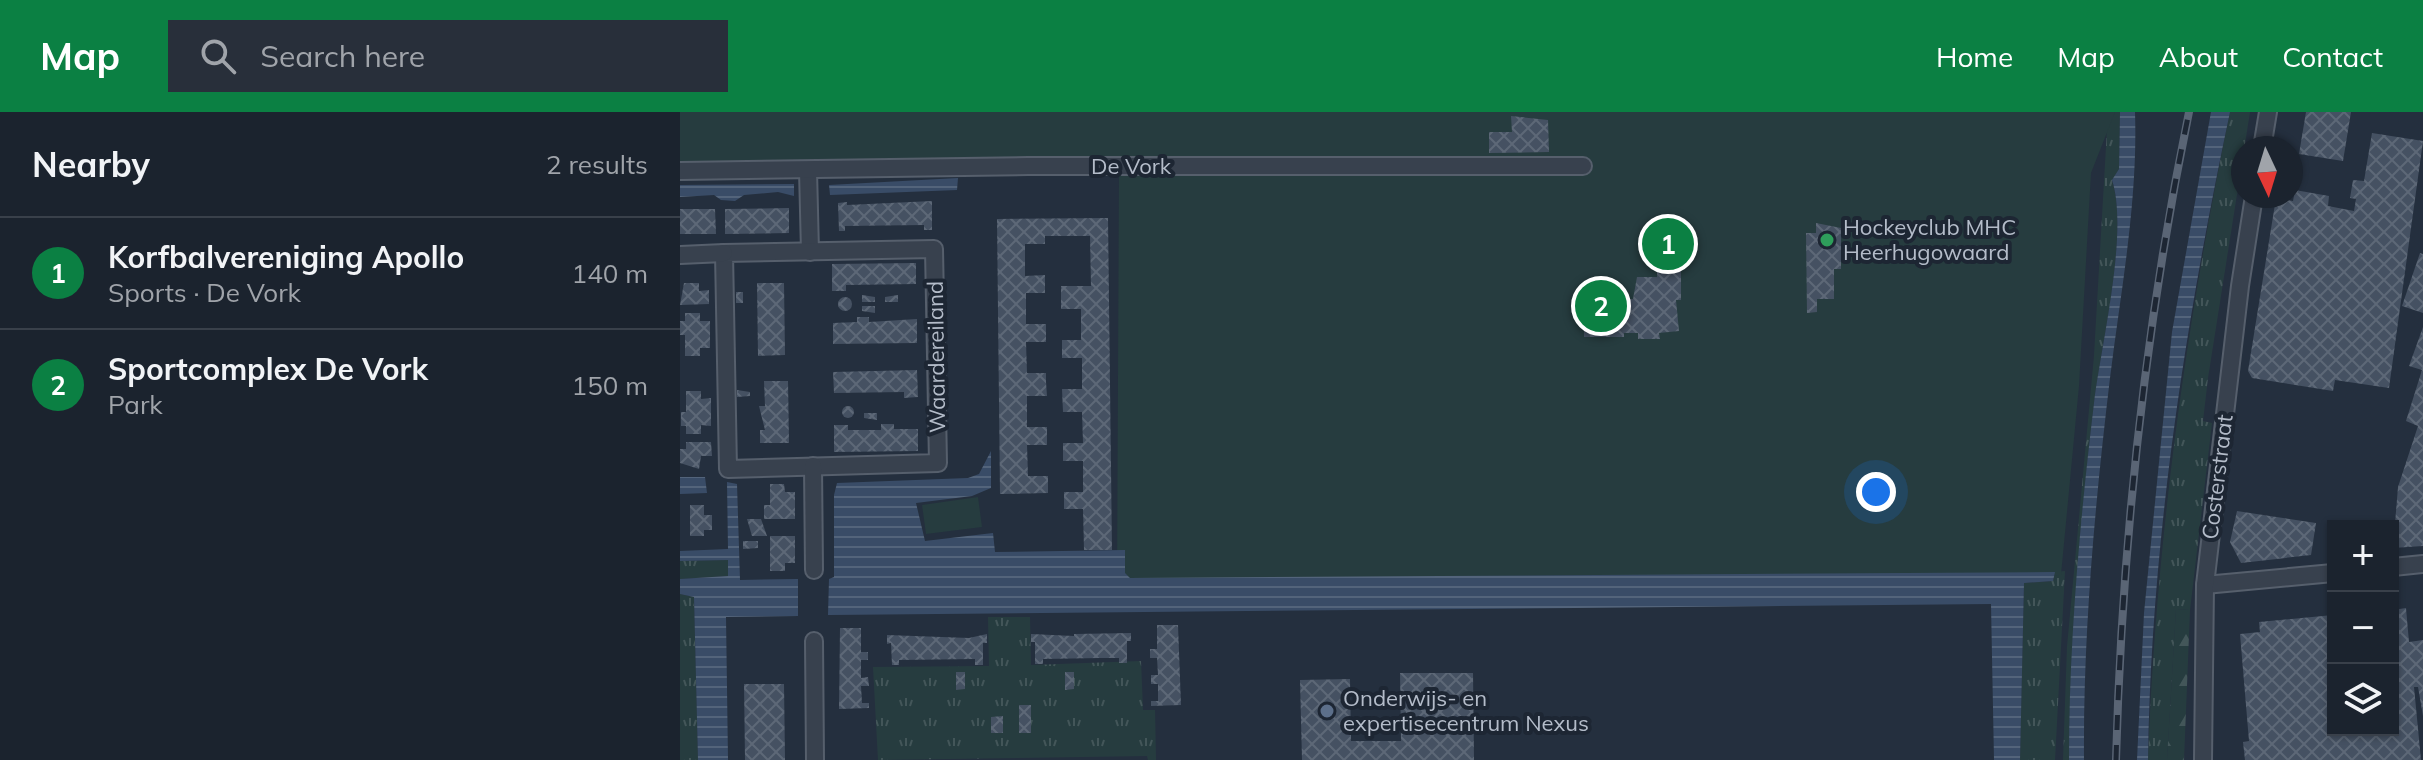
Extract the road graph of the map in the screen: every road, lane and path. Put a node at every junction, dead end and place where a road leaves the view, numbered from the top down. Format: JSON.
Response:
{"nodes":[{"id":1,"x":2268,"y":112,"type":"edge"},
{"id":2,"x":2264,"y":136,"type":"edge"},
{"id":3,"x":1583,"y":166,"type":"dead end"},
{"id":4,"x":808,"y":170,"type":"junction"},
{"id":5,"x":680,"y":171,"type":"edge"},
{"id":6,"x":2252,"y":208,"type":"edge"},
{"id":7,"x":810,"y":252,"type":"junction"},
{"id":8,"x":724,"y":253,"type":"junction"},
{"id":9,"x":680,"y":255,"type":"edge"},
{"id":10,"x":813,"y":466,"type":"junction"},
{"id":11,"x":2423,"y":564,"type":"edge"},
{"id":12,"x":2399,"y":566,"type":"edge"},
{"id":13,"x":814,"y":570,"type":"dead end"},
{"id":14,"x":2327,"y":574,"type":"edge"},
{"id":15,"x":2205,"y":585,"type":"junction"},
{"id":16,"x":814,"y":641,"type":"dead end"},
{"id":17,"x":815,"y":760,"type":"edge"},
{"id":18,"x":2203,"y":760,"type":"edge"}],
"edges":[{"from":1,"to":2,"type":"street"},
{"from":3,"to":4,"type":"street","name":"De Vork"},
{"from":4,"to":5,"type":"street","name":"De Vork"},
{"from":4,"to":7,"type":"street"},
{"from":6,"to":15,"type":"street","name":"Costerstraat"},
{"from":7,"to":8,"type":"street","name":"Waardereiland"},
{"from":7,"to":10,"type":"street","name":"Waardereiland"},
{"from":8,"to":9,"type":"street","name":"Waardereiland"},
{"from":8,"to":10,"type":"street","name":"Waardereiland"},
{"from":10,"to":13,"type":"street"},
{"from":11,"to":12,"type":"street"},
{"from":14,"to":15,"type":"street"},
{"from":15,"to":18,"type":"street","name":"Costerstraat"},
{"from":16,"to":17,"type":"street"}]}
